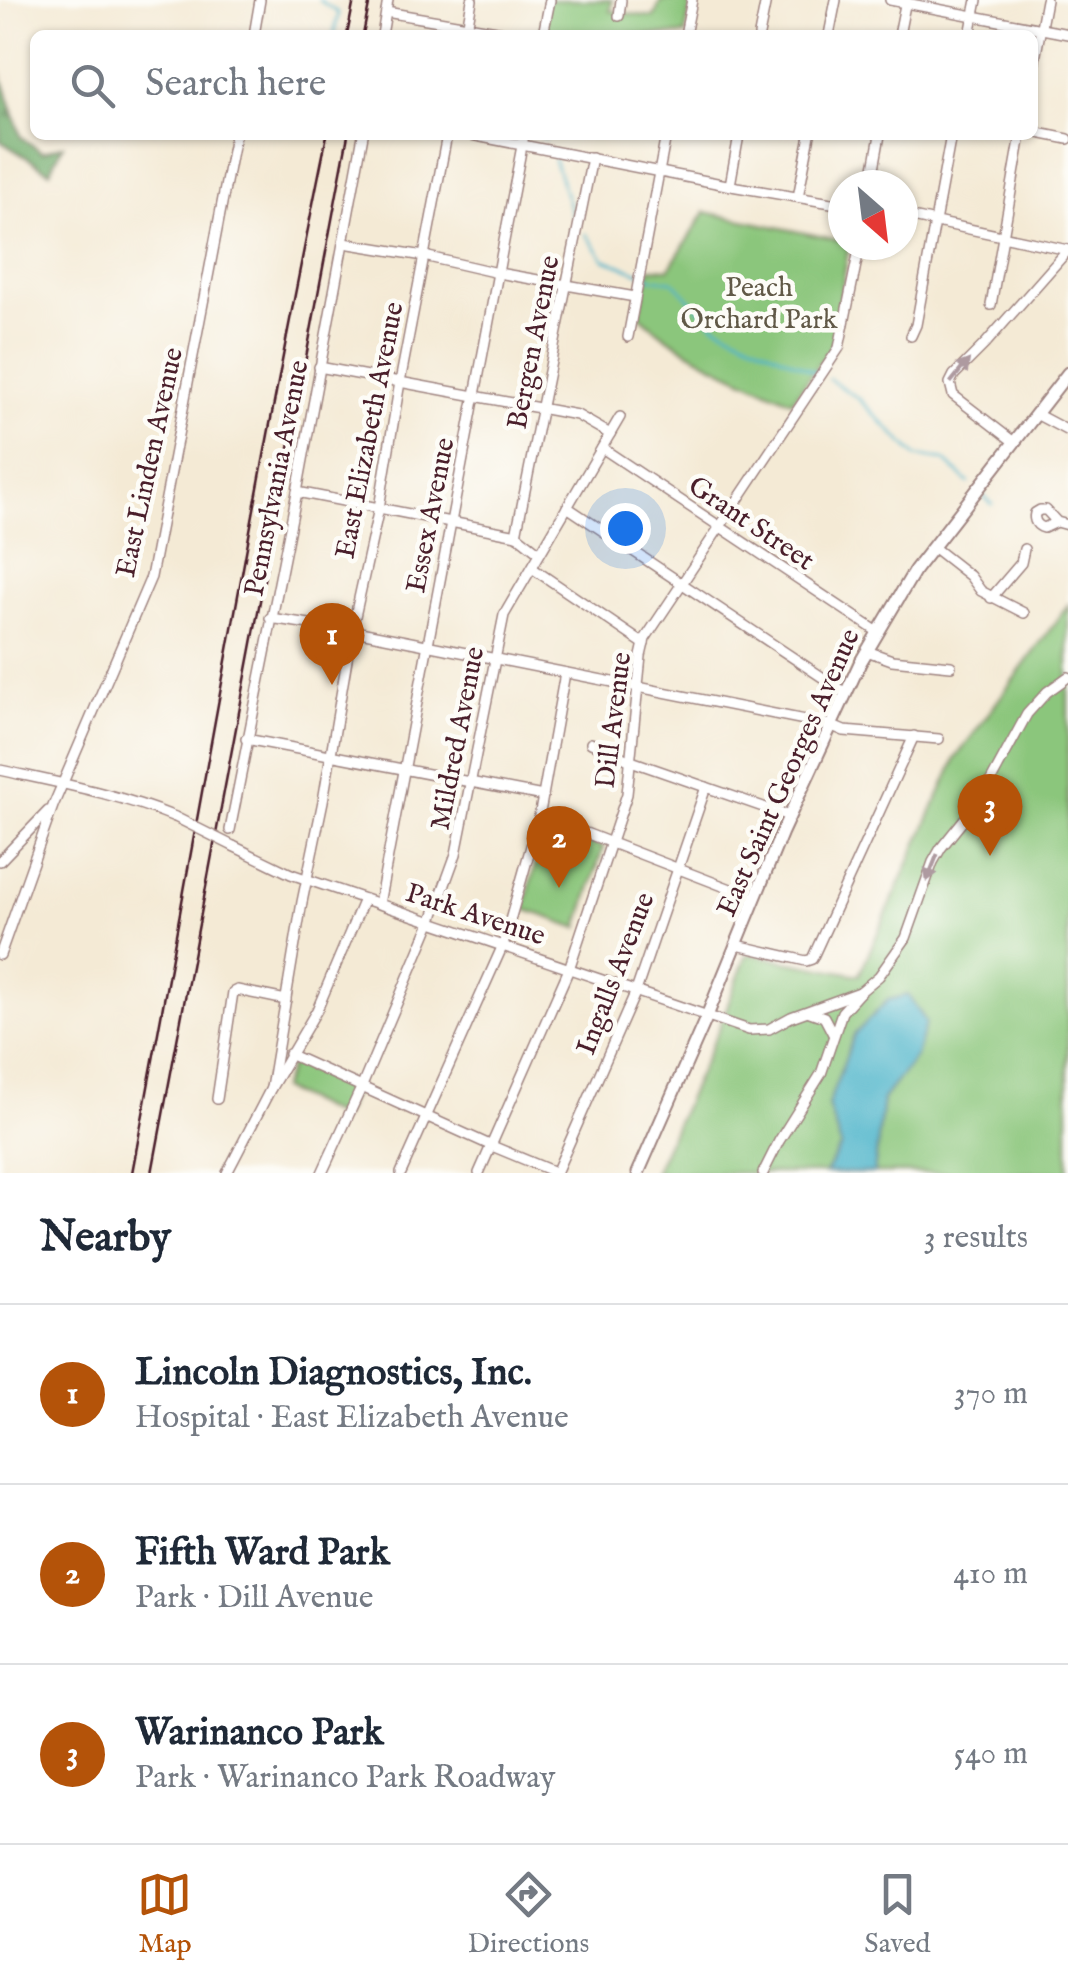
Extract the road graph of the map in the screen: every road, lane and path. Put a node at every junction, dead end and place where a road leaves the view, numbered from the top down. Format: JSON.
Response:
{"nodes":[{"id":1,"x":260,"y":0,"type":"edge"},
{"id":2,"x":388,"y":0,"type":"edge"},
{"id":3,"x":472,"y":0,"type":"edge"},
{"id":4,"x":550,"y":0,"type":"edge"},
{"id":5,"x":622,"y":0,"type":"edge"},
{"id":6,"x":692,"y":0,"type":"edge"},
{"id":7,"x":766,"y":0,"type":"edge"},
{"id":8,"x":836,"y":0,"type":"edge"},
{"id":9,"x":890,"y":0,"type":"edge"},
{"id":10,"x":977,"y":0,"type":"edge"},
{"id":11,"x":1046,"y":0,"type":"edge"},
{"id":12,"x":905,"y":1,"type":"edge"},
{"id":13,"x":386,"y":12,"type":"junction"},
{"id":14,"x":619,"y":16,"type":"dead end"},
{"id":15,"x":974,"y":16,"type":"junction"},
{"id":16,"x":1041,"y":29,"type":"junction"},
{"id":17,"x":255,"y":30,"type":"edge"},
{"id":18,"x":383,"y":30,"type":"edge"},
{"id":19,"x":467,"y":30,"type":"edge"},
{"id":20,"x":544,"y":30,"type":"edge"},
{"id":21,"x":687,"y":30,"type":"edge"},
{"id":22,"x":760,"y":30,"type":"edge"},
{"id":23,"x":831,"y":30,"type":"edge"},
{"id":24,"x":900,"y":30,"type":"edge"},
{"id":25,"x":971,"y":30,"type":"edge"},
{"id":26,"x":1068,"y":34,"type":"edge"},
{"id":27,"x":1038,"y":44,"type":"edge"},
{"id":28,"x":1038,"y":133,"type":"edge"},
{"id":29,"x":1068,"y":139,"type":"edge"},
{"id":30,"x":234,"y":140,"type":"edge"},
{"id":31,"x":363,"y":140,"type":"edge"},
{"id":32,"x":445,"y":140,"type":"edge"},
{"id":33,"x":523,"y":140,"type":"edge"},
{"id":34,"x":665,"y":140,"type":"edge"},
{"id":35,"x":738,"y":140,"type":"edge"},
{"id":36,"x":809,"y":140,"type":"edge"},
{"id":37,"x":879,"y":140,"type":"edge"},
{"id":38,"x":950,"y":140,"type":"edge"},
{"id":39,"x":1020,"y":140,"type":"edge"},
{"id":40,"x":592,"y":158,"type":"junction"},
{"id":41,"x":874,"y":170,"type":"edge"},
{"id":42,"x":659,"y":172,"type":"junction"},
{"id":43,"x":730,"y":185,"type":"junction"},
{"id":44,"x":798,"y":197,"type":"junction"},
{"id":45,"x":828,"y":202,"type":"edge"},
{"id":46,"x":918,"y":217,"type":"edge"},
{"id":47,"x":935,"y":220,"type":"junction"},
{"id":48,"x":1003,"y":236,"type":"junction"},
{"id":49,"x":344,"y":243,"type":"junction"},
{"id":50,"x":1068,"y":250,"type":"edge"},
{"id":51,"x":424,"y":256,"type":"junction"},
{"id":52,"x":857,"y":260,"type":"edge"},
{"id":53,"x":498,"y":273,"type":"junction"},
{"id":54,"x":566,"y":284,"type":"junction"},
{"id":55,"x":635,"y":297,"type":"junction"},
{"id":56,"x":990,"y":305,"type":"dead end"},
{"id":57,"x":911,"y":336,"type":"dead end"},
{"id":58,"x":628,"y":338,"type":"dead end"},
{"id":59,"x":320,"y":367,"type":"junction"},
{"id":60,"x":1068,"y":374,"type":"edge"},
{"id":61,"x":400,"y":382,"type":"junction"},
{"id":62,"x":475,"y":397,"type":"junction"},
{"id":63,"x":542,"y":408,"type":"junction"},
{"id":64,"x":1036,"y":414,"type":"junction"},
{"id":65,"x":620,"y":417,"type":"dead end"},
{"id":66,"x":1068,"y":431,"type":"edge"},
{"id":67,"x":610,"y":434,"type":"junction"},
{"id":68,"x":1014,"y":442,"type":"junction"},
{"id":69,"x":602,"y":448,"type":"junction"},
{"id":70,"x":297,"y":492,"type":"junction"},
{"id":71,"x":378,"y":508,"type":"junction"},
{"id":72,"x":567,"y":508,"type":"junction"},
{"id":73,"x":451,"y":521,"type":"junction"},
{"id":74,"x":720,"y":527,"type":"junction"},
{"id":75,"x":516,"y":535,"type":"junction"},
{"id":76,"x":933,"y":547,"type":"junction"},
{"id":77,"x":1024,"y":549,"type":"dead end"},
{"id":78,"x":540,"y":553,"type":"junction"},
{"id":79,"x":532,"y":568,"type":"junction"},
{"id":80,"x":682,"y":584,"type":"junction"},
{"id":81,"x":991,"y":598,"type":"junction"},
{"id":82,"x":1024,"y":613,"type":"dead end"},
{"id":83,"x":270,"y":618,"type":"junction"},
{"id":84,"x":352,"y":630,"type":"junction"},
{"id":85,"x":878,"y":632,"type":"junction"},
{"id":86,"x":644,"y":644,"type":"junction"},
{"id":87,"x":428,"y":645,"type":"junction"},
{"id":88,"x":867,"y":651,"type":"junction"},
{"id":89,"x":494,"y":659,"type":"junction"},
{"id":90,"x":952,"y":666,"type":"dead end"},
{"id":91,"x":565,"y":673,"type":"junction"},
{"id":92,"x":1068,"y":677,"type":"edge"},
{"id":93,"x":638,"y":687,"type":"junction"},
{"id":94,"x":846,"y":693,"type":"junction"},
{"id":95,"x":830,"y":725,"type":"junction"},
{"id":96,"x":914,"y":736,"type":"junction"},
{"id":97,"x":246,"y":738,"type":"junction"},
{"id":98,"x":939,"y":739,"type":"dead end"},
{"id":99,"x":592,"y":743,"type":"dead end"},
{"id":100,"x":332,"y":756,"type":"junction"},
{"id":101,"x":631,"y":761,"type":"junction"},
{"id":102,"x":0,"y":770,"type":"edge"},
{"id":103,"x":404,"y":770,"type":"junction"},
{"id":104,"x":470,"y":782,"type":"junction"},
{"id":105,"x":63,"y":783,"type":"junction"},
{"id":106,"x":706,"y":786,"type":"junction"},
{"id":107,"x":542,"y":796,"type":"junction"},
{"id":108,"x":53,"y":806,"type":"junction"},
{"id":109,"x":539,"y":815,"type":"junction"},
{"id":110,"x":789,"y":816,"type":"junction"},
{"id":111,"x":230,"y":830,"type":"dead end"},
{"id":112,"x":611,"y":843,"type":"junction"},
{"id":113,"x":0,"y":861,"type":"edge"},
{"id":114,"x":678,"y":869,"type":"junction"},
{"id":115,"x":308,"y":879,"type":"junction"},
{"id":116,"x":754,"y":898,"type":"junction"},
{"id":117,"x":364,"y":899,"type":"junction"},
{"id":118,"x":379,"y":904,"type":"junction"},
{"id":119,"x":432,"y":920,"type":"junction"},
{"id":120,"x":737,"y":944,"type":"junction"},
{"id":121,"x":503,"y":945,"type":"junction"},
{"id":122,"x":0,"y":955,"type":"edge"},
{"id":123,"x":570,"y":968,"type":"junction"},
{"id":124,"x":636,"y":991,"type":"junction"},
{"id":125,"x":860,"y":992,"type":"junction"},
{"id":126,"x":286,"y":1000,"type":"junction"},
{"id":127,"x":808,"y":1011,"type":"junction"},
{"id":128,"x":707,"y":1016,"type":"junction"},
{"id":129,"x":834,"y":1034,"type":"junction"},
{"id":130,"x":278,"y":1048,"type":"junction"},
{"id":131,"x":291,"y":1056,"type":"junction"},
{"id":132,"x":362,"y":1086,"type":"junction"},
{"id":133,"x":271,"y":1088,"type":"junction"},
{"id":134,"x":217,"y":1099,"type":"dead end"},
{"id":135,"x":427,"y":1116,"type":"junction"},
{"id":136,"x":492,"y":1146,"type":"junction"},
{"id":137,"x":227,"y":1173,"type":"edge"},
{"id":138,"x":322,"y":1173,"type":"edge"},
{"id":139,"x":401,"y":1173,"type":"edge"},
{"id":140,"x":479,"y":1173,"type":"edge"},
{"id":141,"x":556,"y":1173,"type":"edge"},
{"id":142,"x":638,"y":1173,"type":"edge"},
{"id":143,"x":764,"y":1173,"type":"edge"}],
"edges":[{"from":1,"to":17,"type":"street"},
{"from":2,"to":13,"type":"street"},
{"from":3,"to":19,"type":"street"},
{"from":4,"to":20,"type":"street"},
{"from":5,"to":14,"type":"street"},
{"from":6,"to":21,"type":"street"},
{"from":7,"to":22,"type":"street"},
{"from":8,"to":23,"type":"street"},
{"from":9,"to":12,"type":"street"},
{"from":10,"to":15,"type":"street"},
{"from":11,"to":16,"type":"street"},
{"from":12,"to":15,"type":"street"},
{"from":12,"to":24,"type":"street"},
{"from":13,"to":18,"type":"street"},
{"from":13,"to":19,"type":"street"},
{"from":15,"to":16,"type":"street"},
{"from":15,"to":25,"type":"street"},
{"from":16,"to":26,"type":"street"},
{"from":16,"to":27,"type":"street"},
{"from":28,"to":29,"type":"street"},
{"from":30,"to":105,"type":"street","name":"East Linden Avenue"},
{"from":31,"to":49,"type":"street","name":"Pennsylvania Avenue"},
{"from":32,"to":51,"type":"street","name":"East Elizabeth Avenue"},
{"from":33,"to":40,"type":"street"},
{"from":33,"to":53,"type":"street","name":"Essex Avenue"},
{"from":34,"to":42,"type":"street"},
{"from":35,"to":43,"type":"street"},
{"from":36,"to":44,"type":"street"},
{"from":37,"to":41,"type":"street"},
{"from":38,"to":47,"type":"street"},
{"from":39,"to":48,"type":"street"},
{"from":40,"to":42,"type":"street"},
{"from":40,"to":54,"type":"street","name":"Bergen Avenue"},
{"from":42,"to":43,"type":"street"},
{"from":42,"to":55,"type":"street"},
{"from":43,"to":44,"type":"street"},
{"from":44,"to":45,"type":"street"},
{"from":46,"to":47,"type":"street"},
{"from":47,"to":48,"type":"street"},
{"from":47,"to":57,"type":"street"},
{"from":48,"to":50,"type":"street"},
{"from":48,"to":56,"type":"street"},
{"from":49,"to":51,"type":"street"},
{"from":49,"to":59,"type":"street","name":"Pennsylvania Avenue"},
{"from":68,"to":50,"type":"street","one_way":true},
{"from":51,"to":53,"type":"street"},
{"from":51,"to":61,"type":"street","name":"East Elizabeth Avenue"},
{"from":52,"to":74,"type":"street","name":"Dill Avenue"},
{"from":53,"to":54,"type":"street"},
{"from":53,"to":62,"type":"street","name":"Essex Avenue"},
{"from":54,"to":55,"type":"street"},
{"from":54,"to":63,"type":"street","name":"Bergen Avenue"},
{"from":55,"to":58,"type":"street"},
{"from":59,"to":61,"type":"street"},
{"from":59,"to":70,"type":"street","name":"Pennsylvania Avenue"},
{"from":60,"to":64,"type":"main road","name":"East Saint Georges Avenue"},
{"from":61,"to":62,"type":"street"},
{"from":61,"to":71,"type":"street","name":"East Elizabeth Avenue"},
{"from":62,"to":63,"type":"street"},
{"from":62,"to":73,"type":"street","name":"Essex Avenue"},
{"from":63,"to":67,"type":"street"},
{"from":63,"to":75,"type":"street","name":"Bergen Avenue"},
{"from":64,"to":66,"type":"street"},
{"from":64,"to":68,"type":"main road","name":"East Saint Georges Avenue"},
{"from":65,"to":67,"type":"street"},
{"from":67,"to":69,"type":"street"},
{"from":68,"to":76,"type":"main road","name":"East Saint Georges Avenue"},
{"from":69,"to":72,"type":"street"},
{"from":69,"to":74,"type":"street","name":"Grant Street"},
{"from":70,"to":71,"type":"street"},
{"from":70,"to":83,"type":"street","name":"Pennsylvania Avenue"},
{"from":71,"to":73,"type":"street"},
{"from":71,"to":84,"type":"street","name":"East Elizabeth Avenue"},
{"from":72,"to":78,"type":"street"},
{"from":72,"to":80,"type":"street"},
{"from":73,"to":75,"type":"street"},
{"from":73,"to":87,"type":"street","name":"Essex Avenue"},
{"from":74,"to":80,"type":"street","name":"Dill Avenue"},
{"from":74,"to":85,"type":"street","name":"Grant Street"},
{"from":75,"to":78,"type":"street"},
{"from":76,"to":81,"type":"street"},
{"from":76,"to":85,"type":"main road","name":"East Saint Georges Avenue"},
{"from":77,"to":81,"type":"street"},
{"from":78,"to":79,"type":"street","name":"Mildred Avenue"},
{"from":79,"to":86,"type":"street"},
{"from":79,"to":89,"type":"street","name":"Mildred Avenue"},
{"from":80,"to":86,"type":"street","name":"Dill Avenue"},
{"from":80,"to":94,"type":"street"},
{"from":81,"to":82,"type":"street"},
{"from":83,"to":84,"type":"street"},
{"from":83,"to":97,"type":"street","name":"Pennsylvania Avenue"},
{"from":84,"to":87,"type":"street"},
{"from":84,"to":100,"type":"street","name":"East Elizabeth Avenue"},
{"from":85,"to":88,"type":"main road","name":"East Saint Georges Avenue"},
{"from":86,"to":93,"type":"street","name":"Dill Avenue"},
{"from":87,"to":89,"type":"street"},
{"from":87,"to":103,"type":"street","name":"Essex Avenue"},
{"from":88,"to":90,"type":"street"},
{"from":88,"to":94,"type":"main road","name":"East Saint Georges Avenue"},
{"from":89,"to":91,"type":"street"},
{"from":89,"to":104,"type":"street","name":"Mildred Avenue"},
{"from":91,"to":93,"type":"street"},
{"from":91,"to":107,"type":"street"},
{"from":92,"to":125,"type":"street","one_way":true},
{"from":93,"to":95,"type":"street"},
{"from":93,"to":101,"type":"street","name":"Dill Avenue"},
{"from":94,"to":95,"type":"main road","name":"East Saint Georges Avenue"},
{"from":95,"to":96,"type":"street"},
{"from":95,"to":110,"type":"main road","name":"East Saint Georges Avenue"},
{"from":96,"to":98,"type":"street"},
{"from":96,"to":120,"type":"street"},
{"from":97,"to":100,"type":"street"},
{"from":97,"to":111,"type":"street","name":"Pennsylvania Avenue"},
{"from":99,"to":101,"type":"street"},
{"from":100,"to":103,"type":"street"},
{"from":100,"to":115,"type":"street","name":"East Elizabeth Avenue"},
{"from":101,"to":106,"type":"street"},
{"from":101,"to":112,"type":"street","name":"Dill Avenue"},
{"from":102,"to":105,"type":"street","name":"Park Avenue"},
{"from":103,"to":104,"type":"street"},
{"from":103,"to":118,"type":"street","name":"Essex Avenue"},
{"from":104,"to":107,"type":"street"},
{"from":104,"to":119,"type":"street","name":"Mildred Avenue"},
{"from":105,"to":108,"type":"street","name":"East Linden Avenue"},
{"from":105,"to":115,"type":"street","name":"Park Avenue","bridge":true},
{"from":106,"to":110,"type":"street"},
{"from":106,"to":114,"type":"street","name":"Ingalls Avenue"},
{"from":107,"to":109,"type":"street"},
{"from":108,"to":113,"type":"street"},
{"from":108,"to":122,"type":"street","name":"East Linden Avenue"},
{"from":109,"to":112,"type":"street"},
{"from":109,"to":121,"type":"street"},
{"from":110,"to":116,"type":"main road","name":"East Saint Georges Avenue"},
{"from":112,"to":114,"type":"street"},
{"from":112,"to":123,"type":"street","name":"Dill Avenue"},
{"from":114,"to":116,"type":"street"},
{"from":114,"to":124,"type":"street","name":"Ingalls Avenue"},
{"from":115,"to":117,"type":"street","name":"Park Avenue"},
{"from":115,"to":126,"type":"street","name":"East Elizabeth Avenue"},
{"from":116,"to":120,"type":"main road","name":"East Saint Georges Avenue"},
{"from":117,"to":118,"type":"street","name":"Park Avenue"},
{"from":117,"to":131,"type":"street"},
{"from":118,"to":119,"type":"street","name":"Park Avenue"},
{"from":119,"to":121,"type":"street","name":"Park Avenue"},
{"from":119,"to":132,"type":"street","name":"Mildred Avenue"},
{"from":120,"to":128,"type":"main road","name":"East Saint Georges Avenue"},
{"from":121,"to":123,"type":"street","name":"Park Avenue"},
{"from":121,"to":135,"type":"street"},
{"from":123,"to":124,"type":"street","name":"Park Avenue"},
{"from":123,"to":136,"type":"street","name":"Dill Avenue"},
{"from":124,"to":128,"type":"street","name":"Park Avenue"},
{"from":124,"to":141,"type":"street","name":"Ingalls Avenue"},
{"from":125,"to":127,"type":"street","name":"Park Avenue"},
{"from":125,"to":129,"type":"street"},
{"from":126,"to":130,"type":"street","name":"East Elizabeth Avenue"},
{"from":126,"to":134,"type":"street"},
{"from":127,"to":128,"type":"street","name":"Park Avenue"},
{"from":127,"to":129,"type":"street"},
{"from":128,"to":142,"type":"main road","name":"East Saint Georges Avenue"},
{"from":129,"to":143,"type":"street"},
{"from":130,"to":131,"type":"street"},
{"from":130,"to":133,"type":"street","name":"East Elizabeth Avenue"},
{"from":131,"to":132,"type":"street"},
{"from":131,"to":133,"type":"street"},
{"from":132,"to":135,"type":"street"},
{"from":132,"to":138,"type":"street","name":"Mildred Avenue"},
{"from":133,"to":137,"type":"street"},
{"from":135,"to":136,"type":"street"},
{"from":135,"to":139,"type":"street"},
{"from":136,"to":140,"type":"street","name":"Dill Avenue"},
{"from":136,"to":141,"type":"street"}]}
